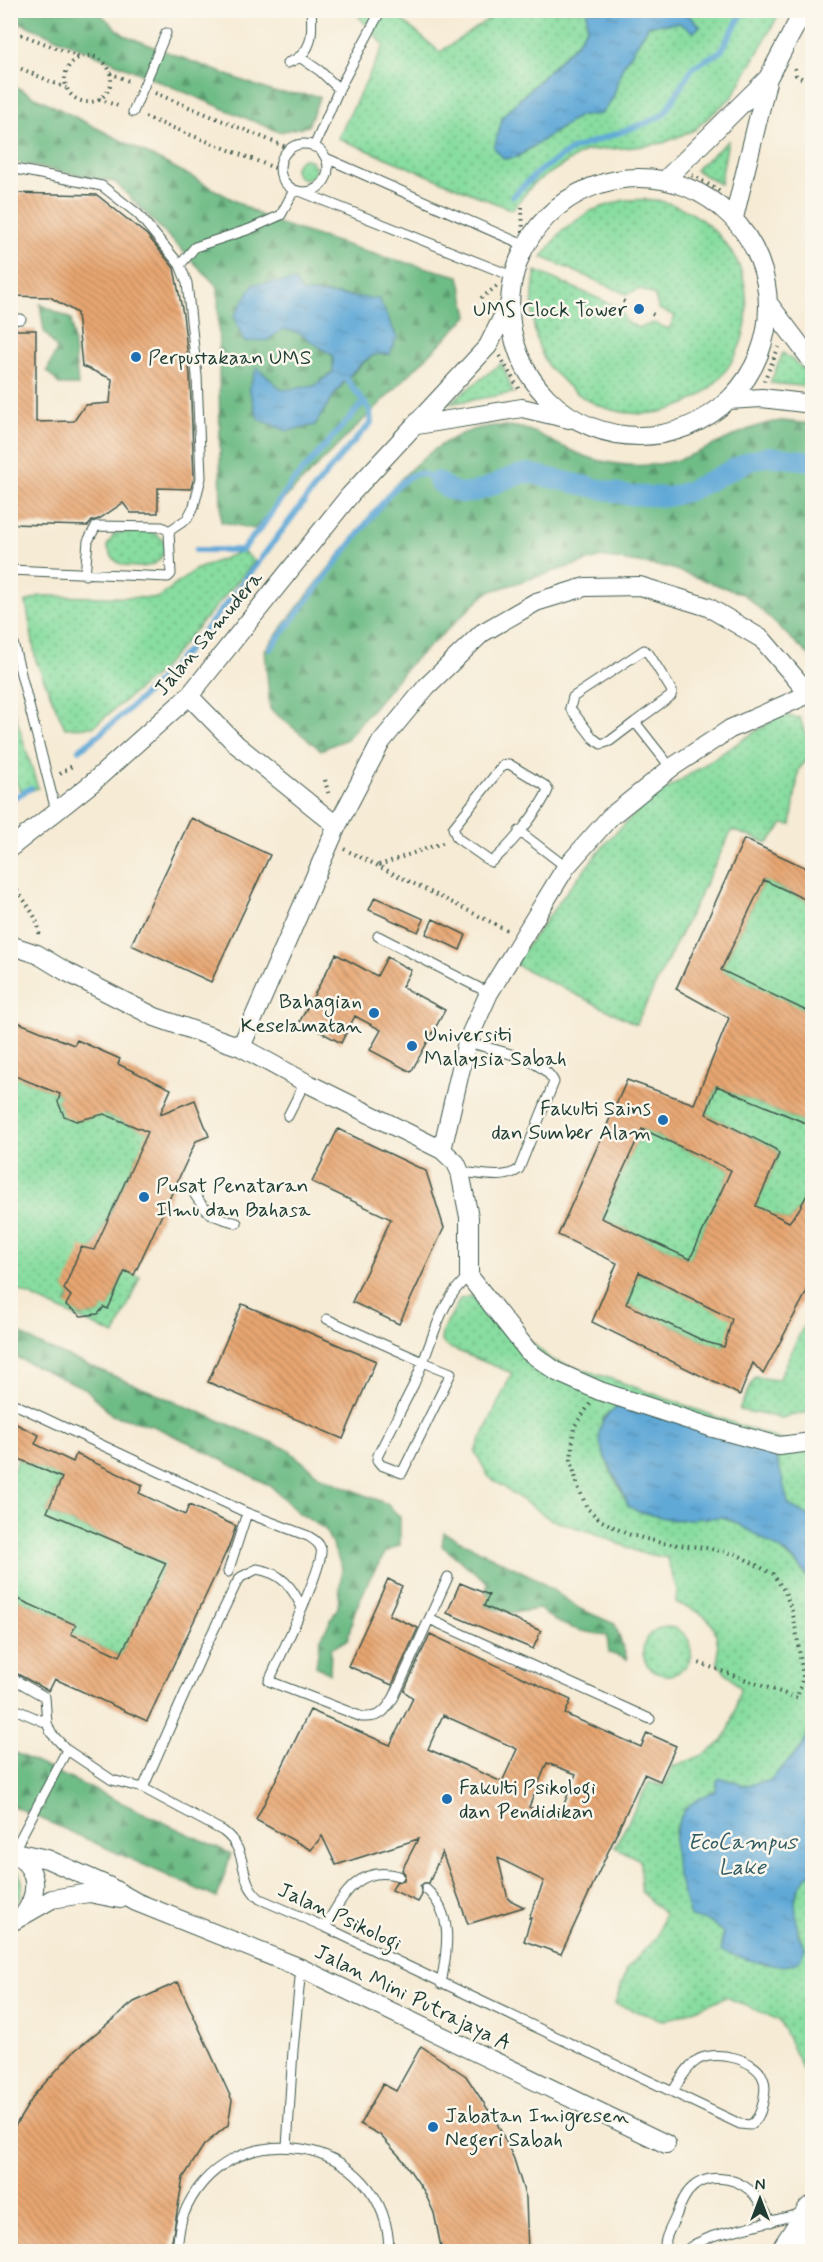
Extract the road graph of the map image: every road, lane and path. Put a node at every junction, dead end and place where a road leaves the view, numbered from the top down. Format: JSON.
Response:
{"nodes":[{"id":1,"x":311,"y":10,"type":"edge"},
{"id":2,"x":381,"y":10,"type":"edge"},
{"id":3,"x":804,"y":10,"type":"edge"},
{"id":4,"x":10,"y":30,"type":"edge"},
{"id":5,"x":166,"y":33,"type":"dead end"},
{"id":6,"x":80,"y":57,"type":"junction"},
{"id":7,"x":301,"y":57,"type":"junction"},
{"id":8,"x":287,"y":63,"type":"dead end"},
{"id":9,"x":10,"y":64,"type":"edge"},
{"id":10,"x":110,"y":73,"type":"junction"},
{"id":11,"x":796,"y":75,"type":"dead end"},
{"id":12,"x":768,"y":78,"type":"junction"},
{"id":13,"x":813,"y":84,"type":"edge"},
{"id":14,"x":142,"y":87,"type":"junction"},
{"id":15,"x":67,"y":88,"type":"junction"},
{"id":16,"x":339,"y":89,"type":"junction"},
{"id":17,"x":99,"y":99,"type":"junction"},
{"id":18,"x":133,"y":112,"type":"junction"},
{"id":19,"x":314,"y":147,"type":"junction"},
{"id":20,"x":291,"y":149,"type":"junction"},
{"id":21,"x":326,"y":158,"type":"junction"},
{"id":22,"x":682,"y":163,"type":"junction"},
{"id":23,"x":10,"y":168,"type":"edge"},
{"id":24,"x":280,"y":170,"type":"junction"},
{"id":25,"x":665,"y":180,"type":"junction"},
{"id":26,"x":298,"y":191,"type":"junction"},
{"id":27,"x":740,"y":194,"type":"junction"},
{"id":28,"x":522,"y":207,"type":"dead end"},
{"id":29,"x":734,"y":218,"type":"junction"},
{"id":30,"x":524,"y":245,"type":"junction"},
{"id":31,"x":180,"y":265,"type":"junction"},
{"id":32,"x":512,"y":276,"type":"junction"},
{"id":33,"x":509,"y":304,"type":"junction"},
{"id":34,"x":769,"y":304,"type":"junction"},
{"id":35,"x":10,"y":320,"type":"edge"},
{"id":36,"x":21,"y":320,"type":"dead end"},
{"id":37,"x":793,"y":336,"type":"junction"},
{"id":38,"x":488,"y":346,"type":"junction"},
{"id":39,"x":813,"y":361,"type":"edge"},
{"id":40,"x":762,"y":398,"type":"junction"},
{"id":41,"x":728,"y":400,"type":"junction"},
{"id":42,"x":813,"y":404,"type":"edge"},
{"id":43,"x":522,"y":408,"type":"junction"},
{"id":44,"x":579,"y":421,"type":"junction"},
{"id":45,"x":417,"y":424,"type":"junction"},
{"id":46,"x":169,"y":531,"type":"junction"},
{"id":47,"x":10,"y":570,"type":"edge"},
{"id":48,"x":86,"y":574,"type":"junction"},
{"id":49,"x":10,"y":631,"type":"edge"},
{"id":50,"x":811,"y":693,"type":"edge"},
{"id":51,"x":189,"y":696,"type":"junction"},
{"id":52,"x":635,"y":722,"type":"junction"},
{"id":53,"x":671,"y":768,"type":"junction"},
{"id":54,"x":56,"y":812,"type":"junction"},
{"id":55,"x":337,"y":825,"type":"junction"},
{"id":56,"x":519,"y":831,"type":"junction"},
{"id":57,"x":457,"y":838,"type":"junction"},
{"id":58,"x":330,"y":842,"type":"junction"},
{"id":59,"x":10,"y":848,"type":"edge"},
{"id":60,"x":378,"y":866,"type":"junction"},
{"id":61,"x":567,"y":867,"type":"junction"},
{"id":62,"x":10,"y":881,"type":"edge"},
{"id":63,"x":378,"y":936,"type":"dead end"},
{"id":64,"x":522,"y":937,"type":"junction"},
{"id":65,"x":10,"y":945,"type":"edge"},
{"id":66,"x":37,"y":954,"type":"junction"},
{"id":67,"x":489,"y":993,"type":"junction"},
{"id":68,"x":467,"y":1042,"type":"junction"},
{"id":69,"x":241,"y":1047,"type":"junction"},
{"id":70,"x":305,"y":1082,"type":"junction"},
{"id":71,"x":288,"y":1116,"type":"dead end"},
{"id":72,"x":442,"y":1150,"type":"junction"},
{"id":73,"x":460,"y":1172,"type":"junction"},
{"id":74,"x":195,"y":1195,"type":"dead end"},
{"id":75,"x":237,"y":1223,"type":"dead end"},
{"id":76,"x":469,"y":1276,"type":"junction"},
{"id":77,"x":327,"y":1319,"type":"dead end"},
{"id":78,"x":423,"y":1362,"type":"junction"},
{"id":79,"x":600,"y":1391,"type":"junction"},
{"id":80,"x":10,"y":1402,"type":"edge"},
{"id":81,"x":813,"y":1442,"type":"edge"},
{"id":82,"x":248,"y":1513,"type":"junction"},
{"id":83,"x":228,"y":1572,"type":"dead end"},
{"id":84,"x":448,"y":1577,"type":"dead end"},
{"id":85,"x":302,"y":1608,"type":"junction"},
{"id":86,"x":429,"y":1619,"type":"junction"},
{"id":87,"x":699,"y":1663,"type":"dead end"},
{"id":88,"x":10,"y":1677,"type":"edge"},
{"id":89,"x":10,"y":1707,"type":"edge"},
{"id":90,"x":650,"y":1719,"type":"dead end"},
{"id":91,"x":47,"y":1723,"type":"junction"},
{"id":92,"x":67,"y":1750,"type":"junction"},
{"id":93,"x":143,"y":1788,"type":"junction"},
{"id":94,"x":11,"y":1851,"type":"edge"},
{"id":95,"x":399,"y":1876,"type":"dead end"},
{"id":96,"x":426,"y":1889,"type":"dead end"},
{"id":97,"x":136,"y":1902,"type":"junction"},
{"id":98,"x":17,"y":1920,"type":"edge"},
{"id":99,"x":325,"y":1927,"type":"junction"},
{"id":100,"x":302,"y":1968,"type":"junction"},
{"id":101,"x":441,"y":1984,"type":"junction"},
{"id":102,"x":673,"y":2091,"type":"junction"},
{"id":103,"x":666,"y":2145,"type":"dead end"},
{"id":104,"x":287,"y":2147,"type":"junction"},
{"id":105,"x":813,"y":2211,"type":"edge"},
{"id":106,"x":771,"y":2222,"type":"junction"},
{"id":107,"x":177,"y":2252,"type":"edge"},
{"id":108,"x":390,"y":2252,"type":"edge"},
{"id":109,"x":552,"y":2252,"type":"edge"},
{"id":110,"x":592,"y":2252,"type":"edge"},
{"id":111,"x":665,"y":2252,"type":"edge"},
{"id":112,"x":684,"y":2252,"type":"edge"},
{"id":113,"x":786,"y":2252,"type":"edge"}],
"edges":[{"from":1,"to":7,"type":"lane"},
{"from":2,"to":16,"type":"lane"},
{"from":3,"to":12,"type":"street"},
{"from":4,"to":6,"type":"path"},
{"from":5,"to":14,"type":"lane"},
{"from":6,"to":10,"type":"path"},
{"from":6,"to":15,"type":"path"},
{"from":7,"to":8,"type":"lane"},
{"from":7,"to":16,"type":"lane"},
{"from":9,"to":15,"type":"path"},
{"from":10,"to":14,"type":"path"},
{"from":10,"to":17,"type":"path"},
{"from":11,"to":13,"type":"path"},
{"from":12,"to":22,"type":"street"},
{"from":12,"to":27,"type":"street"},
{"from":14,"to":18,"type":"lane"},
{"from":14,"to":20,"type":"path"},
{"from":15,"to":17,"type":"path"},
{"from":16,"to":19,"type":"lane"},
{"from":17,"to":18,"type":"path"},
{"from":18,"to":24,"type":"path"},
{"from":19,"to":20,"type":"lane"},
{"from":19,"to":21,"type":"lane"},
{"from":20,"to":24,"type":"lane"},
{"from":21,"to":26,"type":"lane"},
{"from":21,"to":30,"type":"lane"},
{"from":22,"to":25,"type":"street"},
{"from":22,"to":27,"type":"path"},
{"from":23,"to":31,"type":"lane"},
{"from":24,"to":26,"type":"lane"},
{"from":25,"to":29,"type":"street"},
{"from":25,"to":30,"type":"street"},
{"from":26,"to":31,"type":"lane"},
{"from":26,"to":32,"type":"lane"},
{"from":27,"to":29,"type":"street"},
{"from":28,"to":30,"type":"path"},
{"from":29,"to":34,"type":"street"},
{"from":30,"to":32,"type":"street"},
{"from":31,"to":46,"type":"lane"},
{"from":32,"to":33,"type":"street"},
{"from":33,"to":38,"type":"street","name":"Jalan Samudera"},
{"from":33,"to":44,"type":"street"},
{"from":34,"to":37,"type":"street"},
{"from":34,"to":41,"type":"street"},
{"from":35,"to":36,"type":"lane"},
{"from":37,"to":39,"type":"street"},
{"from":37,"to":40,"type":"path"},
{"from":38,"to":43,"type":"path"},
{"from":38,"to":45,"type":"street","name":"Jalan Samudera"},
{"from":40,"to":41,"type":"street"},
{"from":40,"to":42,"type":"street"},
{"from":41,"to":44,"type":"street"},
{"from":43,"to":44,"type":"street"},
{"from":43,"to":45,"type":"street"},
{"from":45,"to":51,"type":"street","name":"Jalan Samudera"},
{"from":46,"to":48,"type":"lane"},
{"from":46,"to":48,"type":"lane"},
{"from":47,"to":48,"type":"lane"},
{"from":49,"to":54,"type":"lane"},
{"from":50,"to":53,"type":"street"},
{"from":50,"to":55,"type":"street"},
{"from":51,"to":54,"type":"street","name":"Jalan Samudera"},
{"from":51,"to":55,"type":"street"},
{"from":52,"to":52,"type":"lane"},
{"from":52,"to":53,"type":"lane"},
{"from":53,"to":61,"type":"street"},
{"from":54,"to":59,"type":"street","name":"Jalan Samudera"},
{"from":55,"to":58,"type":"street"},
{"from":56,"to":57,"type":"lane"},
{"from":56,"to":57,"type":"lane"},
{"from":56,"to":61,"type":"lane"},
{"from":57,"to":60,"type":"path"},
{"from":58,"to":60,"type":"path"},
{"from":58,"to":69,"type":"street"},
{"from":60,"to":64,"type":"path"},
{"from":61,"to":64,"type":"street"},
{"from":62,"to":66,"type":"path"},
{"from":63,"to":67,"type":"lane"},
{"from":64,"to":67,"type":"street"},
{"from":65,"to":66,"type":"street"},
{"from":66,"to":69,"type":"street"},
{"from":67,"to":68,"type":"street"},
{"from":68,"to":72,"type":"street"},
{"from":68,"to":73,"type":"lane"},
{"from":69,"to":70,"type":"street"},
{"from":70,"to":71,"type":"lane"},
{"from":70,"to":72,"type":"street"},
{"from":72,"to":73,"type":"street"},
{"from":73,"to":76,"type":"street"},
{"from":74,"to":75,"type":"lane"},
{"from":76,"to":78,"type":"lane"},
{"from":76,"to":79,"type":"street"},
{"from":77,"to":78,"type":"lane"},
{"from":78,"to":78,"type":"lane"},
{"from":79,"to":81,"type":"street"},
{"from":79,"to":87,"type":"path"},
{"from":80,"to":82,"type":"lane"},
{"from":82,"to":83,"type":"lane"},
{"from":82,"to":85,"type":"lane"},
{"from":84,"to":86,"type":"lane"},
{"from":85,"to":86,"type":"lane"},
{"from":85,"to":93,"type":"lane"},
{"from":86,"to":90,"type":"lane"},
{"from":88,"to":91,"type":"lane"},
{"from":89,"to":91,"type":"lane"},
{"from":91,"to":92,"type":"lane","name":"Jalan Psikologi"},
{"from":92,"to":93,"type":"lane","name":"Jalan Psikologi"},
{"from":92,"to":94,"type":"lane"},
{"from":93,"to":99,"type":"lane","name":"Jalan Psikologi"},
{"from":94,"to":97,"type":"street"},
{"from":94,"to":98,"type":"street"},
{"from":95,"to":99,"type":"lane"},
{"from":96,"to":101,"type":"lane"},
{"from":97,"to":98,"type":"street"},
{"from":97,"to":100,"type":"street","name":"Jalan Mini Putrajaya A"},
{"from":99,"to":101,"type":"lane","name":"Jalan Psikologi"},
{"from":100,"to":103,"type":"street","name":"Jalan Mini Putrajaya A"},
{"from":100,"to":104,"type":"lane"},
{"from":101,"to":102,"type":"lane","name":"Jalan Psikologi"},
{"from":102,"to":102,"type":"lane","name":"Jalan Psikologi"},
{"from":104,"to":107,"type":"lane"},
{"from":104,"to":108,"type":"lane"},
{"from":105,"to":106,"type":"lane"},
{"from":105,"to":113,"type":"highway"},
{"from":106,"to":111,"type":"lane"},
{"from":106,"to":112,"type":"lane"},
{"from":109,"to":110,"type":"path"}]}
